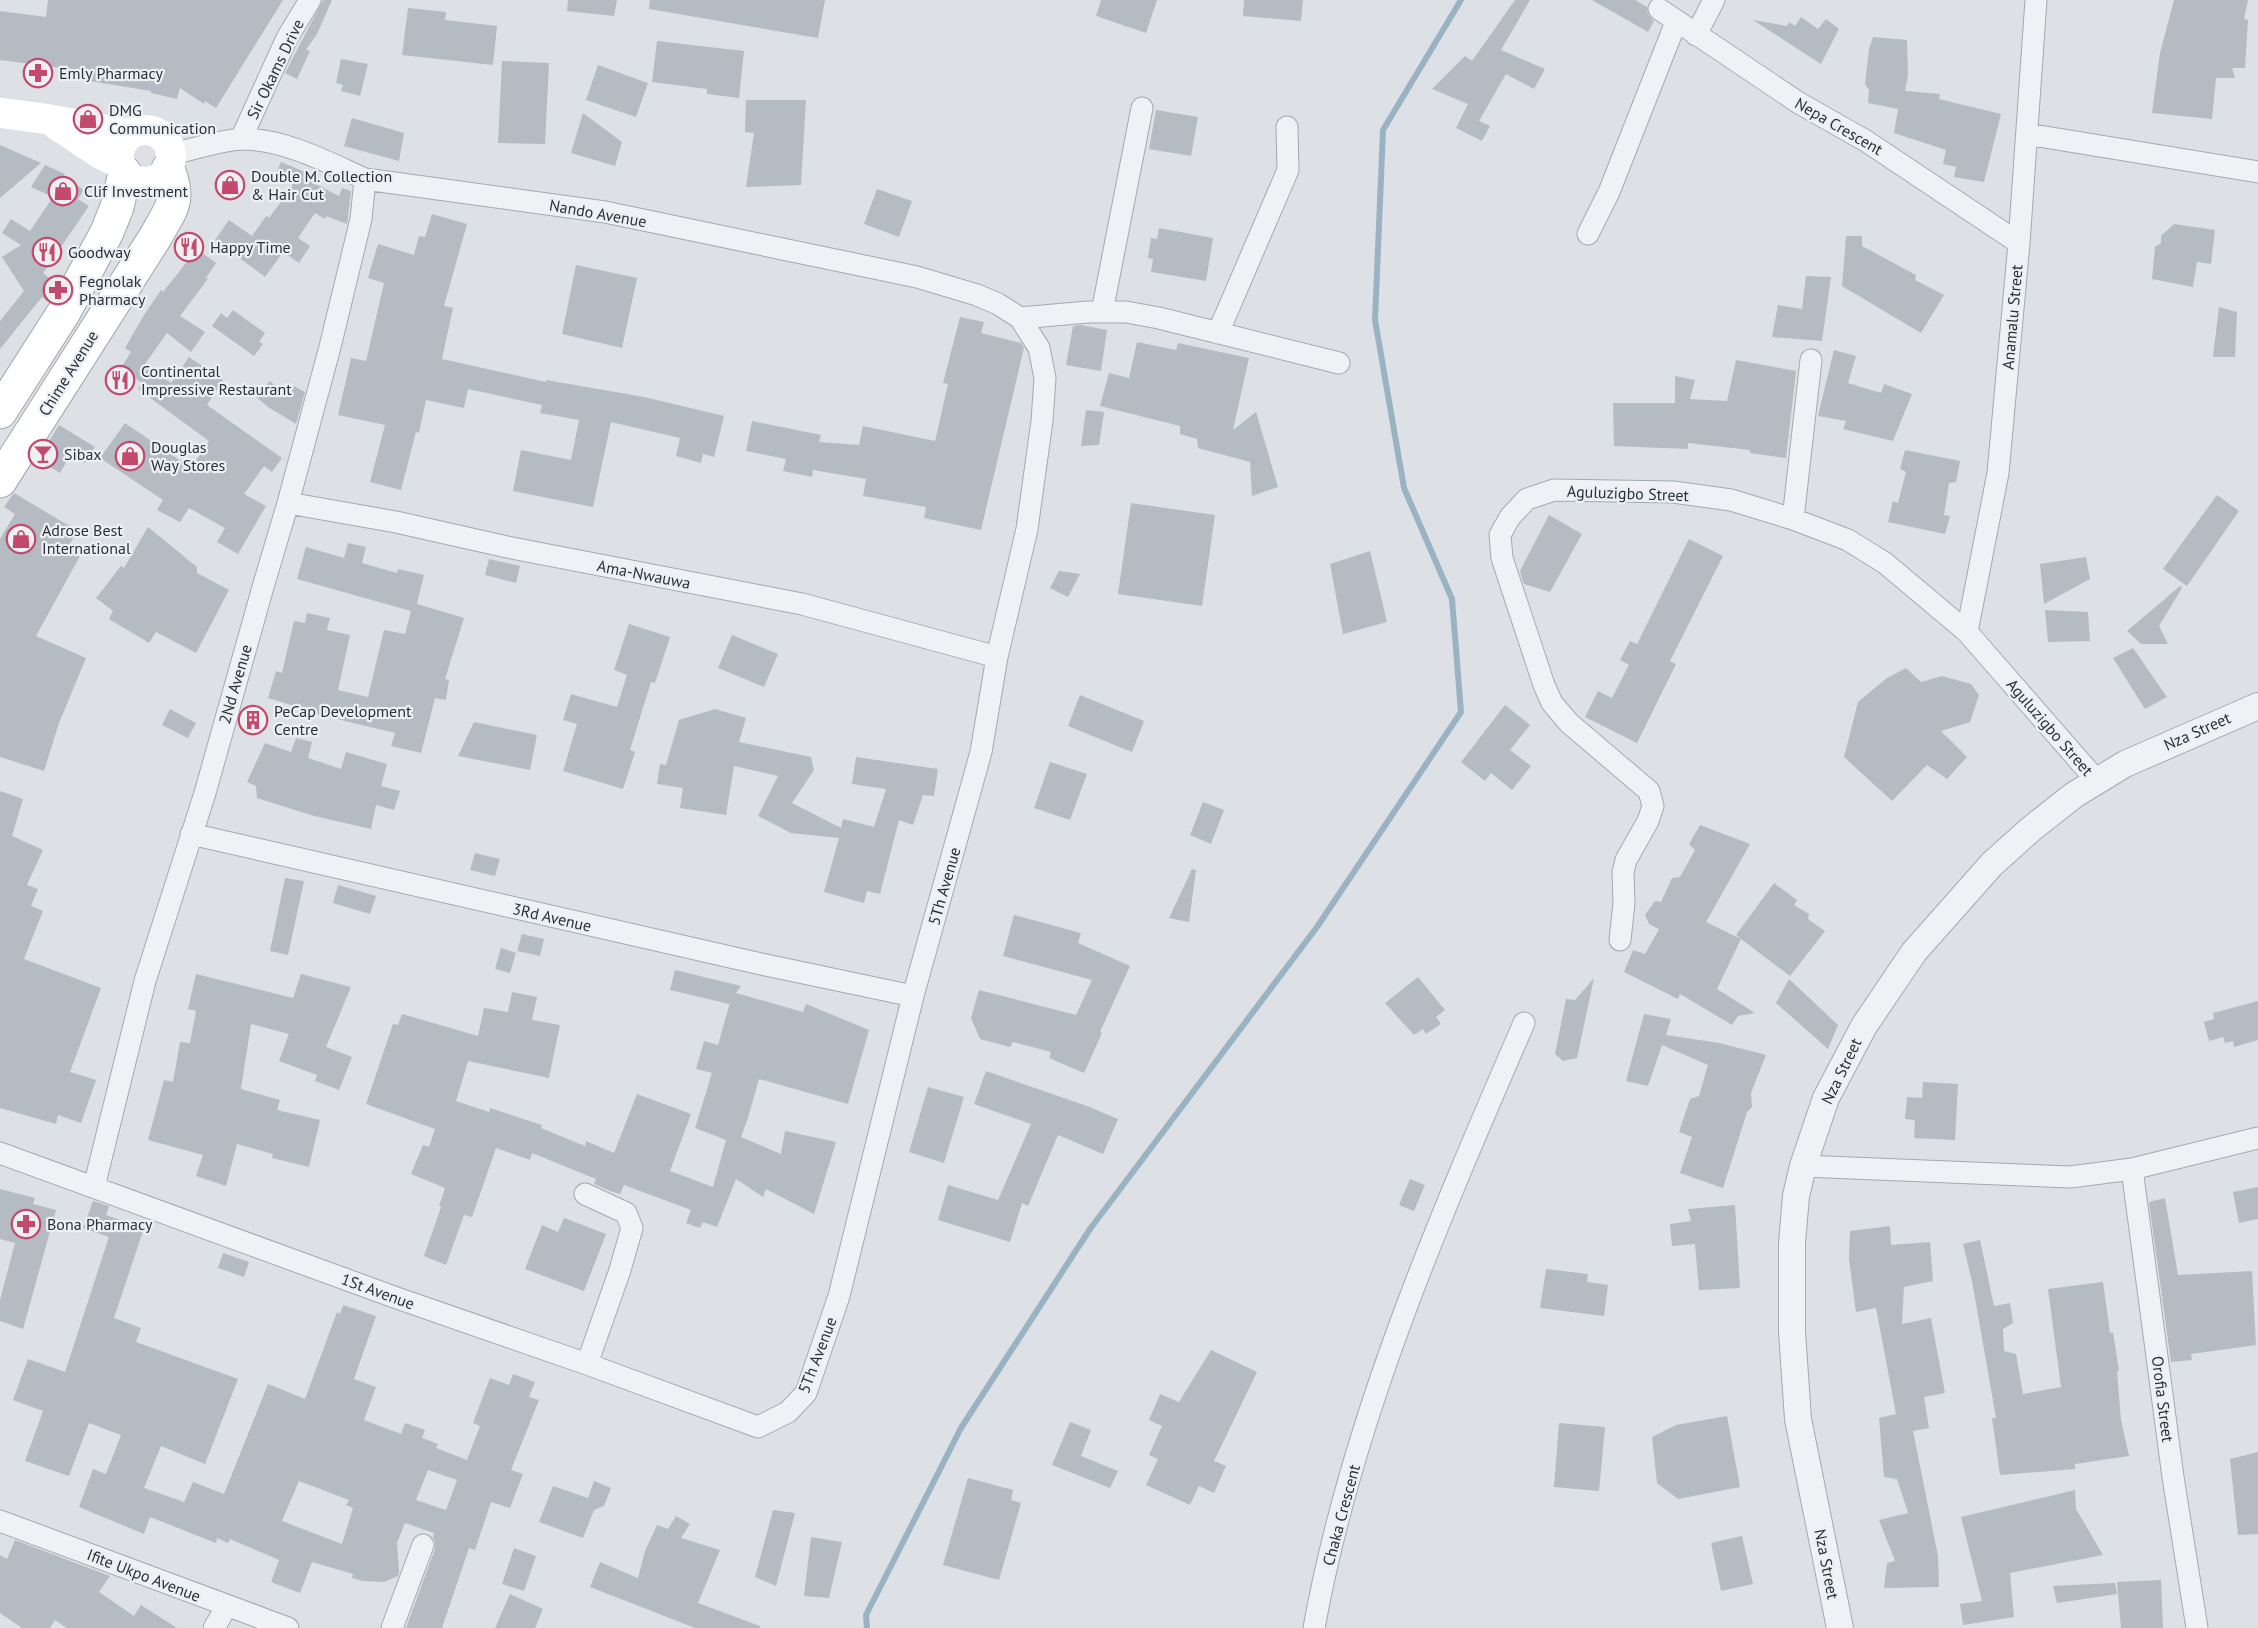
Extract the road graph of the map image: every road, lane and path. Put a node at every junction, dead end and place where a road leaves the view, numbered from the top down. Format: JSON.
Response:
{"nodes":[{"id":1,"x":310,"y":0,"type":"edge"},
{"id":2,"x":1714,"y":0,"type":"edge"},
{"id":3,"x":2036,"y":0,"type":"edge"},
{"id":4,"x":1659,"y":9,"type":"dead end"},
{"id":5,"x":1676,"y":22,"type":"junction"},
{"id":6,"x":1696,"y":35,"type":"junction"},
{"id":7,"x":1143,"y":108,"type":"dead end"},
{"id":8,"x":0,"y":113,"type":"edge"},
{"id":9,"x":47,"y":119,"type":"junction"},
{"id":10,"x":1287,"y":127,"type":"dead end"},
{"id":11,"x":130,"y":134,"type":"junction"},
{"id":12,"x":2027,"y":134,"type":"junction"},
{"id":13,"x":241,"y":139,"type":"junction"},
{"id":14,"x":170,"y":162,"type":"junction"},
{"id":15,"x":122,"y":168,"type":"junction"},
{"id":16,"x":2258,"y":172,"type":"edge"},
{"id":17,"x":365,"y":179,"type":"junction"},
{"id":18,"x":1588,"y":234,"type":"dead end"},
{"id":19,"x":2019,"y":243,"type":"junction"},
{"id":20,"x":1102,"y":312,"type":"junction"},
{"id":21,"x":1020,"y":318,"type":"junction"},
{"id":22,"x":1218,"y":333,"type":"junction"},
{"id":23,"x":1811,"y":360,"type":"dead end"},
{"id":24,"x":1339,"y":363,"type":"dead end"},
{"id":25,"x":3,"y":400,"type":"edge"},
{"id":26,"x":0,"y":481,"type":"edge"},
{"id":27,"x":288,"y":503,"type":"junction"},
{"id":28,"x":1793,"y":519,"type":"junction"},
{"id":29,"x":1967,"y":632,"type":"junction"},
{"id":30,"x":997,"y":657,"type":"junction"},
{"id":31,"x":2258,"y":706,"type":"edge"},
{"id":32,"x":2097,"y":781,"type":"junction"},
{"id":33,"x":191,"y":834,"type":"junction"},
{"id":34,"x":1620,"y":940,"type":"dead end"},
{"id":35,"x":913,"y":996,"type":"junction"},
{"id":36,"x":1524,"y":1023,"type":"dead end"},
{"id":37,"x":2258,"y":1138,"type":"edge"},
{"id":38,"x":0,"y":1153,"type":"edge"},
{"id":39,"x":1803,"y":1166,"type":"junction"},
{"id":40,"x":2132,"y":1169,"type":"junction"},
{"id":41,"x":94,"y":1187,"type":"junction"},
{"id":42,"x":585,"y":1194,"type":"dead end"},
{"id":43,"x":587,"y":1364,"type":"junction"},
{"id":44,"x":758,"y":1427,"type":"joint"},
{"id":45,"x":0,"y":1521,"type":"edge"},
{"id":46,"x":423,"y":1545,"type":"dead end"},
{"id":47,"x":227,"y":1606,"type":"junction"},
{"id":48,"x":214,"y":1628,"type":"edge"},
{"id":49,"x":288,"y":1628,"type":"edge"},
{"id":50,"x":392,"y":1628,"type":"edge"},
{"id":51,"x":1314,"y":1628,"type":"edge"},
{"id":52,"x":1840,"y":1628,"type":"edge"},
{"id":53,"x":2197,"y":1628,"type":"edge"}],
"edges":[{"from":1,"to":13,"type":"street","name":"Sir Okams Drive"},
{"from":2,"to":6,"type":"street"},
{"from":3,"to":12,"type":"street","name":"Anamalu Street"},
{"from":4,"to":5,"type":"street","name":"Nepa Crescent"},
{"from":5,"to":6,"type":"street","name":"Nepa Crescent"},
{"from":5,"to":18,"type":"street"},
{"from":6,"to":19,"type":"street","name":"Nepa Crescent"},
{"from":7,"to":20,"type":"street"},
{"from":8,"to":9,"type":"main road"},
{"from":9,"to":11,"type":"main road"},
{"from":9,"to":15,"type":"main road"},
{"from":10,"to":22,"type":"street"},
{"from":11,"to":14,"type":"main road"},
{"from":11,"to":15,"type":"main road"},
{"from":12,"to":16,"type":"street"},
{"from":12,"to":19,"type":"street","name":"Anamalu Street"},
{"from":13,"to":14,"type":"street","name":"Nando Avenue"},
{"from":13,"to":17,"type":"street","name":"Nando Avenue"},
{"from":14,"to":15,"type":"main road"},
{"from":14,"to":26,"type":"main road","name":"Chime Avenue"},
{"from":15,"to":25,"type":"main road"},
{"from":17,"to":21,"type":"street","name":"Nando Avenue"},
{"from":17,"to":27,"type":"street","name":"2Nd Avenue"},
{"from":19,"to":29,"type":"street","name":"Anamalu Street"},
{"from":20,"to":21,"type":"street"},
{"from":20,"to":22,"type":"street"},
{"from":21,"to":30,"type":"street","name":"5Th Avenue"},
{"from":22,"to":24,"type":"street"},
{"from":23,"to":28,"type":"street"},
{"from":27,"to":30,"type":"street","name":"Ama-Nwauwa"},
{"from":27,"to":33,"type":"street","name":"2Nd Avenue"},
{"from":28,"to":29,"type":"street","name":"Aguluzigbo Street"},
{"from":28,"to":34,"type":"street","name":"Aguluzigbo Street"},
{"from":29,"to":32,"type":"street","name":"Aguluzigbo Street"},
{"from":30,"to":35,"type":"street","name":"5Th Avenue"},
{"from":31,"to":32,"type":"street","name":"Nza Street"},
{"from":32,"to":39,"type":"street","name":"Nza Street"},
{"from":33,"to":35,"type":"street","name":"3Rd Avenue"},
{"from":33,"to":41,"type":"street","name":"2Nd Avenue"},
{"from":35,"to":44,"type":"street","name":"5Th Avenue"},
{"from":36,"to":51,"type":"street","name":"Chaka Crescent"},
{"from":37,"to":40,"type":"street"},
{"from":38,"to":41,"type":"street","name":"1St Avenue"},
{"from":39,"to":40,"type":"street"},
{"from":39,"to":52,"type":"street","name":"Nza Street"},
{"from":40,"to":53,"type":"street","name":"Orofia Street"},
{"from":41,"to":43,"type":"street","name":"1St Avenue"},
{"from":42,"to":43,"type":"street"},
{"from":43,"to":44,"type":"street","name":"1St Avenue"},
{"from":45,"to":47,"type":"street","name":"Ifite Ukpo Avenue"},
{"from":46,"to":50,"type":"street"},
{"from":47,"to":48,"type":"street"},
{"from":47,"to":49,"type":"street","name":"Ifite Ukpo Avenue"}]}
